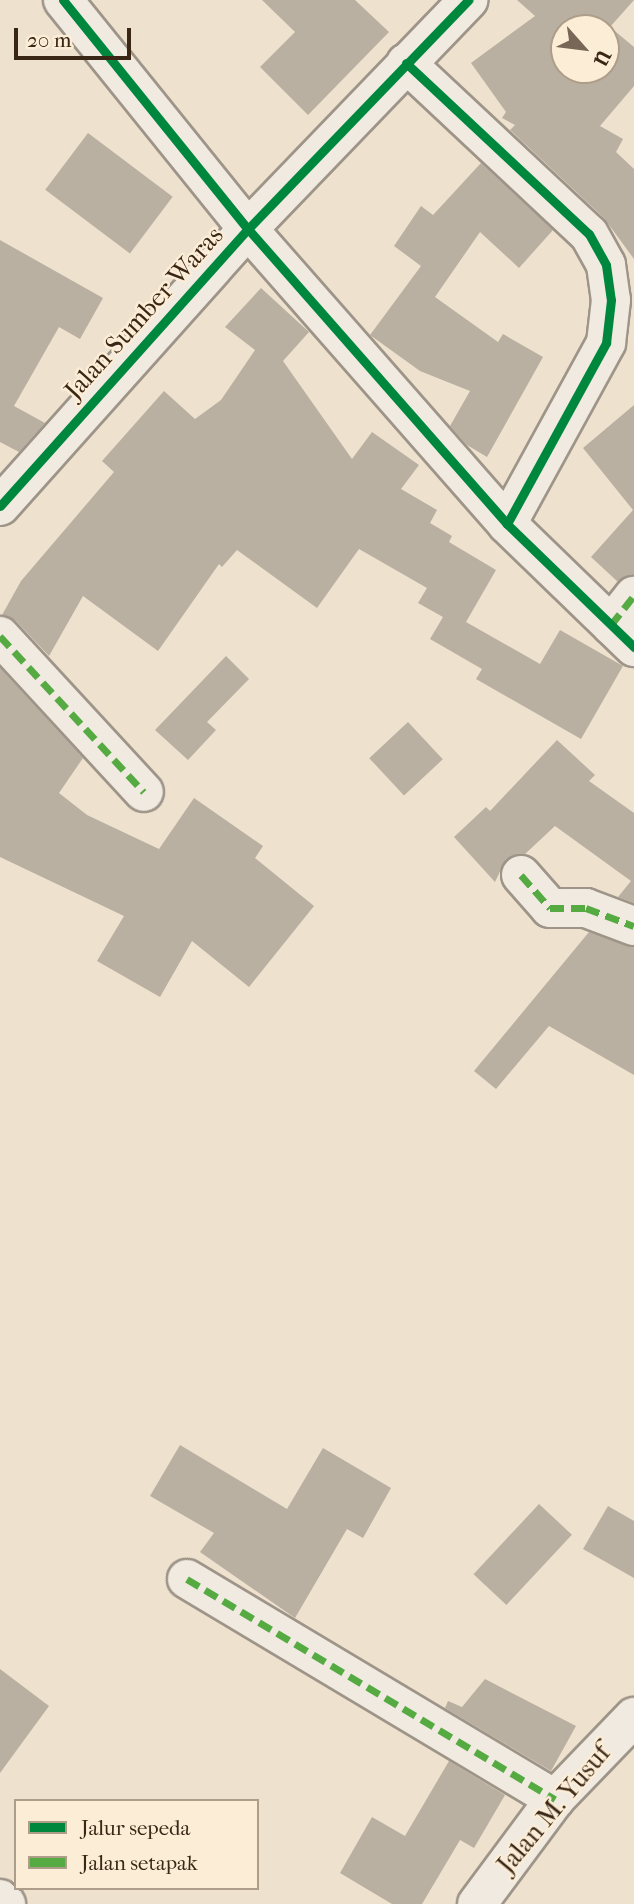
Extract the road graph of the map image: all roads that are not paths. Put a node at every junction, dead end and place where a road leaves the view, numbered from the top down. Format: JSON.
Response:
{"nodes":[{"id":1,"x":63,"y":0,"type":"edge"},
{"id":2,"x":468,"y":0,"type":"edge"},
{"id":3,"x":406,"y":63,"type":"junction"},
{"id":4,"x":248,"y":229,"type":"junction"},
{"id":5,"x":0,"y":506,"type":"edge"},
{"id":6,"x":507,"y":524,"type":"junction"},
{"id":7,"x":626,"y":623,"type":"edge"},
{"id":8,"x":0,"y":636,"type":"edge"},
{"id":9,"x":145,"y":792,"type":"dead end"},
{"id":10,"x":521,"y":875,"type":"dead end"},
{"id":11,"x":634,"y":926,"type":"edge"},
{"id":12,"x":187,"y":1579,"type":"dead end"},
{"id":13,"x":634,"y":1717,"type":"edge"},
{"id":14,"x":555,"y":1799,"type":"junction"},
{"id":15,"x":0,"y":1899,"type":"edge"},
{"id":16,"x":6,"y":1904,"type":"edge"},
{"id":17,"x":477,"y":1904,"type":"edge"}],
"edges":[{"from":1,"to":4,"type":"street"},
{"from":2,"to":3,"type":"street","name":"Jalan Sumber Waras"},
{"from":3,"to":4,"type":"street","name":"Jalan Sumber Waras"},
{"from":3,"to":6,"type":"street"},
{"from":4,"to":5,"type":"street","name":"Jalan Sumber Waras"},
{"from":4,"to":6,"type":"street"},
{"from":6,"to":7,"type":"street"},
{"from":8,"to":9,"type":"street"},
{"from":10,"to":11,"type":"street"},
{"from":12,"to":14,"type":"street"},
{"from":13,"to":14,"type":"street","name":"Jalan M. Yusuf"},
{"from":14,"to":17,"type":"street","name":"Jalan M. Yusuf"},
{"from":15,"to":16,"type":"street"}]}
